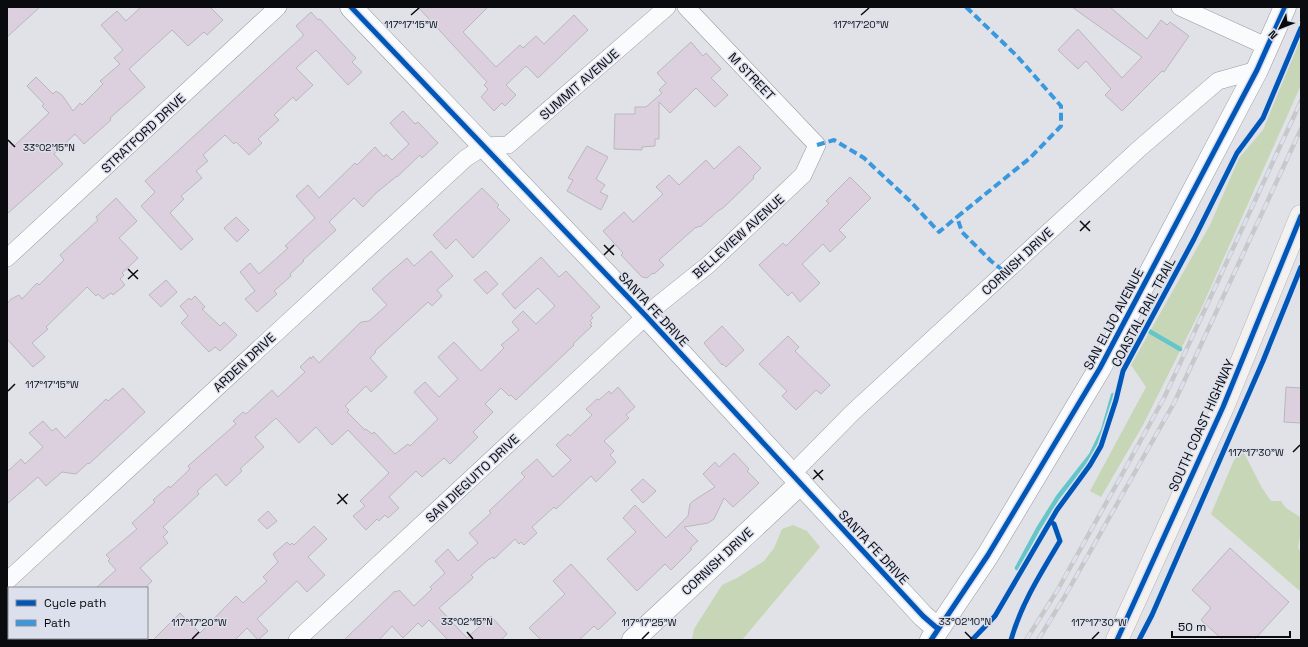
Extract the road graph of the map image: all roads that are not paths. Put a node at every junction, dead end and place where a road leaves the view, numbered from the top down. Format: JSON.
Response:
{"nodes":[{"id":1,"x":278,"y":7,"type":"edge"},
{"id":2,"x":351,"y":7,"type":"edge"},
{"id":3,"x":667,"y":7,"type":"edge"},
{"id":4,"x":686,"y":7,"type":"edge"},
{"id":5,"x":1180,"y":7,"type":"edge"},
{"id":6,"x":1285,"y":7,"type":"edge"},
{"id":7,"x":1268,"y":47,"type":"junction"},
{"id":8,"x":1257,"y":70,"type":"junction"},
{"id":9,"x":817,"y":145,"type":"joint"},
{"id":10,"x":485,"y":146,"type":"junction"},
{"id":11,"x":1301,"y":216,"type":"edge"},
{"id":12,"x":7,"y":258,"type":"edge"},
{"id":13,"x":646,"y":316,"type":"junction"},
{"id":14,"x":796,"y":478,"type":"junction"},
{"id":15,"x":7,"y":581,"type":"edge"},
{"id":16,"x":935,"y":635,"type":"edge"},
{"id":17,"x":297,"y":640,"type":"edge"},
{"id":18,"x":633,"y":640,"type":"edge"},
{"id":19,"x":1117,"y":640,"type":"edge"}],
"edges":[{"from":1,"to":12,"type":"street","name":"STRATFORD DRIVE"},
{"from":2,"to":10,"type":"main road","name":"SANTA FE DRIVE"},
{"from":3,"to":10,"type":"street","name":"SUMMIT AVENUE"},
{"from":4,"to":9,"type":"street","name":"M STREET"},
{"from":5,"to":7,"type":"street"},
{"from":6,"to":7,"type":"main road","name":"SAN ELIJO AVENUE"},
{"from":7,"to":8,"type":"main road","name":"SAN ELIJO AVENUE"},
{"from":8,"to":14,"type":"street","name":"CORNISH DRIVE"},
{"from":8,"to":16,"type":"main road","name":"SAN ELIJO AVENUE"},
{"from":9,"to":13,"type":"street","name":"BELLEVIEW AVENUE"},
{"from":10,"to":13,"type":"main road","name":"SANTA FE DRIVE"},
{"from":10,"to":15,"type":"street","name":"ARDEN DRIVE"},
{"from":11,"to":19,"type":"main road","name":"SOUTH COAST HIGHWAY"},
{"from":13,"to":14,"type":"main road","name":"SANTA FE DRIVE"},
{"from":13,"to":17,"type":"street","name":"SAN DIEGUITO DRIVE"},
{"from":14,"to":16,"type":"main road","name":"SANTA FE DRIVE"},
{"from":14,"to":18,"type":"main road","name":"CORNISH DRIVE"}]}
